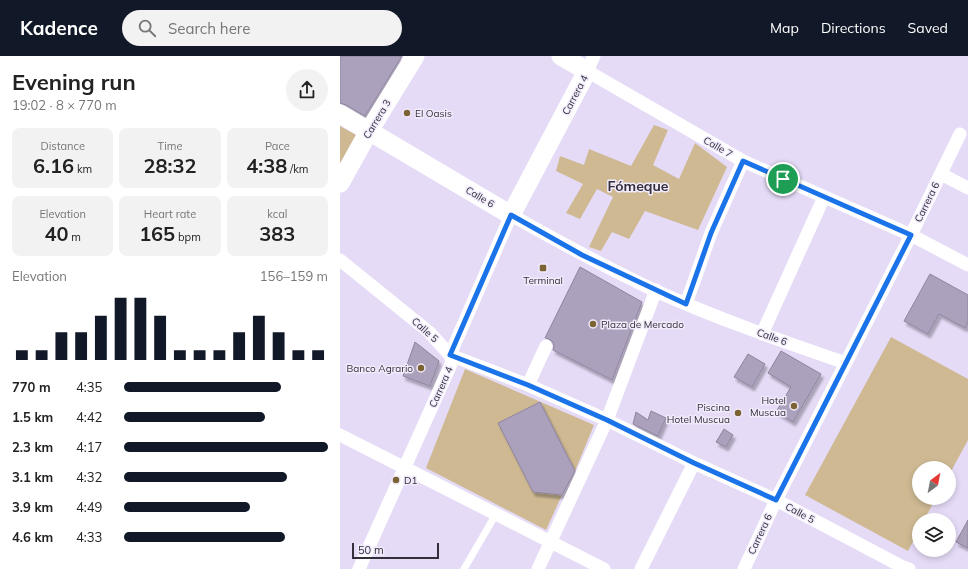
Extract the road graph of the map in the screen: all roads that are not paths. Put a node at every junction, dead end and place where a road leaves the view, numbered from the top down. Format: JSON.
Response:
{"nodes":[{"id":1,"x":415,"y":56,"type":"edge"},
{"id":2,"x":561,"y":56,"type":"edge"},
{"id":3,"x":591,"y":63,"type":"edge"},
{"id":4,"x":340,"y":114,"type":"edge"},
{"id":5,"x":369,"y":130,"type":"junction"},
{"id":6,"x":960,"y":134,"type":"dead end"},
{"id":7,"x":743,"y":161,"type":"junction"},
{"id":8,"x":940,"y":174,"type":"junction"},
{"id":9,"x":340,"y":182,"type":"edge"},
{"id":10,"x":968,"y":188,"type":"edge"},
{"id":11,"x":824,"y":197,"type":"junction"},
{"id":12,"x":511,"y":215,"type":"junction"},
{"id":13,"x":911,"y":235,"type":"junction"},
{"id":14,"x":340,"y":260,"type":"edge"},
{"id":15,"x":968,"y":265,"type":"edge"},
{"id":16,"x":656,"y":290,"type":"junction"},
{"id":17,"x":686,"y":304,"type":"junction"},
{"id":18,"x":762,"y":334,"type":"junction"},
{"id":19,"x":546,"y":346,"type":"dead end"},
{"id":20,"x":450,"y":355,"type":"junction"},
{"id":21,"x":846,"y":363,"type":"junction"},
{"id":22,"x":528,"y":385,"type":"junction"},
{"id":23,"x":607,"y":420,"type":"junction"},
{"id":24,"x":340,"y":435,"type":"edge"},
{"id":25,"x":694,"y":463,"type":"junction"},
{"id":26,"x":405,"y":467,"type":"junction"},
{"id":27,"x":776,"y":500,"type":"junction"},
{"id":28,"x":496,"y":514,"type":"junction"},
{"id":29,"x":551,"y":542,"type":"junction"},
{"id":30,"x":359,"y":569,"type":"edge"},
{"id":31,"x":464,"y":569,"type":"edge"},
{"id":32,"x":538,"y":569,"type":"edge"},
{"id":33,"x":604,"y":569,"type":"edge"},
{"id":34,"x":641,"y":569,"type":"edge"},
{"id":35,"x":744,"y":569,"type":"edge"},
{"id":36,"x":909,"y":569,"type":"edge"}],
"edges":[{"from":1,"to":5,"type":"street","name":"Carrera 3"},
{"from":2,"to":3,"type":"street","name":"Calle 7"},
{"from":3,"to":7,"type":"street","name":"Calle 7"},
{"from":3,"to":12,"type":"street","name":"Carrera 4"},
{"from":4,"to":5,"type":"street","name":"Calle 6"},
{"from":5,"to":9,"type":"street","name":"Carrera 3"},
{"from":5,"to":12,"type":"street","name":"Calle 6"},
{"from":6,"to":8,"type":"street","name":"Carrera 6"},
{"from":7,"to":11,"type":"street","name":"Calle 7"},
{"from":7,"to":17,"type":"street"},
{"from":8,"to":10,"type":"street"},
{"from":8,"to":13,"type":"street","name":"Carrera 6"},
{"from":11,"to":13,"type":"street","name":"Calle 7"},
{"from":11,"to":18,"type":"street"},
{"from":12,"to":16,"type":"street","name":"Calle 6"},
{"from":12,"to":20,"type":"street","name":"Carrera 4"},
{"from":13,"to":15,"type":"street","name":"Calle 7"},
{"from":13,"to":21,"type":"street","name":"Carrera 6"},
{"from":14,"to":20,"type":"street","name":"Calle 5"},
{"from":16,"to":17,"type":"street","name":"Calle 6"},
{"from":16,"to":23,"type":"street"},
{"from":17,"to":18,"type":"street","name":"Calle 6"},
{"from":18,"to":21,"type":"street","name":"Calle 6"},
{"from":19,"to":22,"type":"street"},
{"from":20,"to":22,"type":"street","name":"Calle 5"},
{"from":20,"to":26,"type":"street","name":"Carrera 4"},
{"from":21,"to":27,"type":"street","name":"Carrera 6"},
{"from":22,"to":23,"type":"street","name":"Calle 5"},
{"from":23,"to":25,"type":"street","name":"Calle 5"},
{"from":23,"to":29,"type":"street"},
{"from":24,"to":26,"type":"street"},
{"from":25,"to":27,"type":"street","name":"Calle 5"},
{"from":25,"to":34,"type":"street"},
{"from":26,"to":28,"type":"street"},
{"from":26,"to":30,"type":"street","name":"Carrera 4"},
{"from":27,"to":35,"type":"street","name":"Carrera 6"},
{"from":27,"to":36,"type":"street","name":"Calle 5"},
{"from":28,"to":29,"type":"street"},
{"from":28,"to":31,"type":"lane"},
{"from":29,"to":32,"type":"street"},
{"from":29,"to":33,"type":"street"}]}
